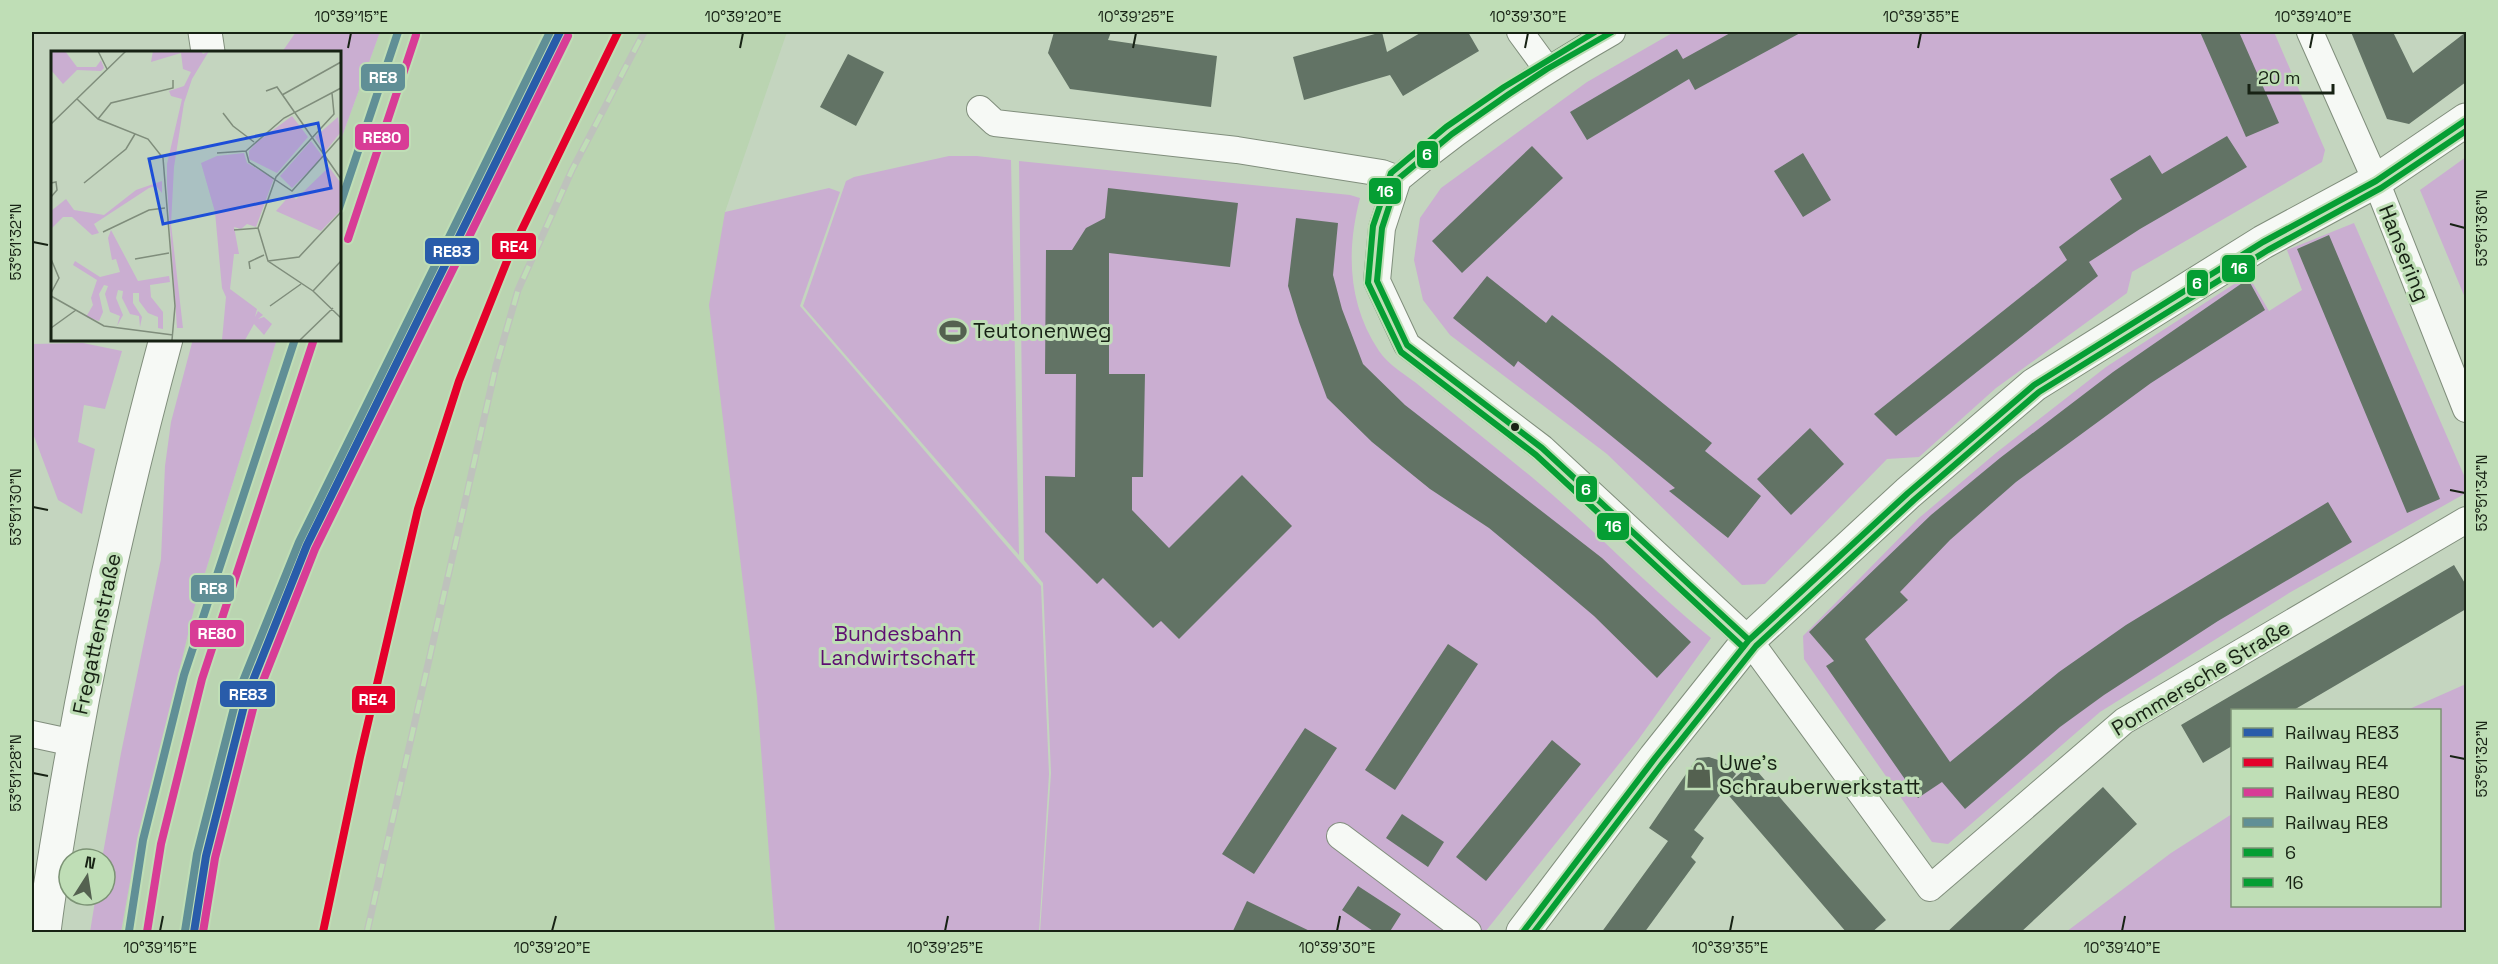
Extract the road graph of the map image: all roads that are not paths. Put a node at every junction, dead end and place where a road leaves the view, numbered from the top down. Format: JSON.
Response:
{"nodes":[{"id":1,"x":205,"y":32,"type":"edge"},
{"id":2,"x":1520,"y":32,"type":"edge"},
{"id":3,"x":1612,"y":32,"type":"edge"},
{"id":4,"x":2310,"y":32,"type":"edge"},
{"id":5,"x":208,"y":51,"type":"edge"},
{"id":6,"x":1547,"y":69,"type":"junction"},
{"id":7,"x":980,"y":109,"type":"dead end"},
{"id":8,"x":2466,"y":120,"type":"edge"},
{"id":9,"x":1398,"y":180,"type":"junction"},
{"id":10,"x":2376,"y":181,"type":"junction"},
{"id":11,"x":166,"y":340,"type":"edge"},
{"id":12,"x":2466,"y":409,"type":"edge"},
{"id":13,"x":2466,"y":520,"type":"edge"},
{"id":14,"x":1749,"y":640,"type":"junction"},
{"id":15,"x":32,"y":734,"type":"edge"},
{"id":16,"x":74,"y":743,"type":"junction"},
{"id":17,"x":1340,"y":836,"type":"dead end"},
{"id":18,"x":44,"y":933,"type":"edge"},
{"id":19,"x":1468,"y":933,"type":"edge"},
{"id":20,"x":1523,"y":933,"type":"edge"}],
"edges":[{"from":1,"to":5,"type":"street"},
{"from":2,"to":6,"type":"street"},
{"from":3,"to":6,"type":"street"},
{"from":4,"to":10,"type":"street","name":"Hansering"},
{"from":6,"to":9,"type":"street"},
{"from":7,"to":9,"type":"street"},
{"from":8,"to":10,"type":"street"},
{"from":9,"to":14,"type":"street"},
{"from":10,"to":12,"type":"street","name":"Hansering"},
{"from":10,"to":14,"type":"street"},
{"from":11,"to":16,"type":"street","name":"Fregattenstraße"},
{"from":13,"to":14,"type":"street","name":"Pommersche Straße"},
{"from":14,"to":20,"type":"street"},
{"from":15,"to":16,"type":"street"},
{"from":16,"to":18,"type":"street","name":"Fregattenstraße"},
{"from":17,"to":19,"type":"street"}]}
